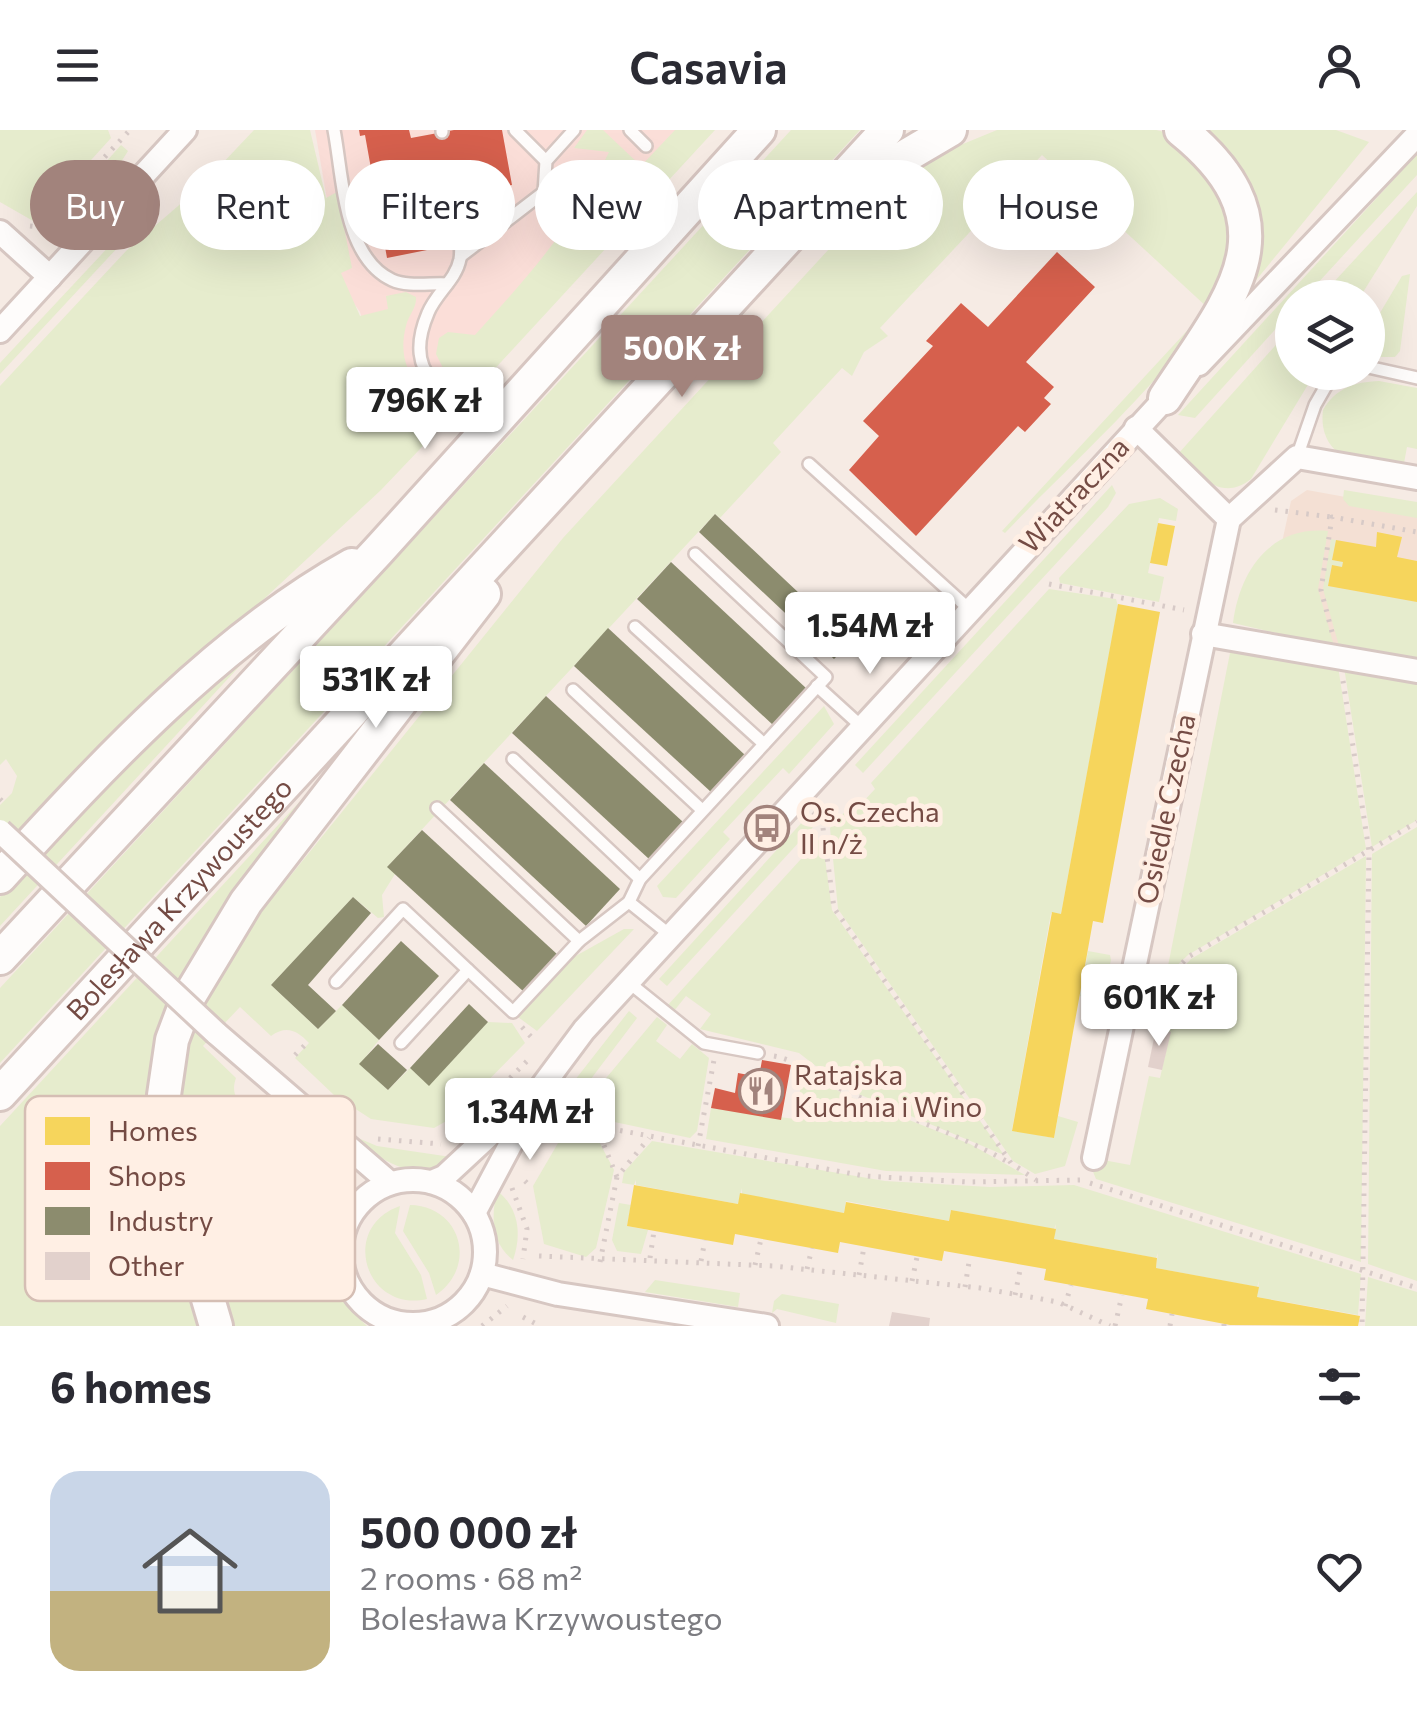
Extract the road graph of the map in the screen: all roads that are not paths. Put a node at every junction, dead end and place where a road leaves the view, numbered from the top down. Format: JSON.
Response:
{"nodes":[{"id":1,"x":186,"y":130,"type":"edge"},
{"id":2,"x":334,"y":130,"type":"edge"},
{"id":3,"x":516,"y":130,"type":"edge"},
{"id":4,"x":574,"y":130,"type":"edge"},
{"id":5,"x":630,"y":130,"type":"edge"},
{"id":6,"x":759,"y":130,"type":"edge"},
{"id":7,"x":887,"y":130,"type":"edge"},
{"id":8,"x":950,"y":130,"type":"edge"},
{"id":9,"x":1181,"y":130,"type":"edge"},
{"id":10,"x":1417,"y":134,"type":"edge"},
{"id":11,"x":646,"y":146,"type":"dead end"},
{"id":12,"x":546,"y":160,"type":"joint"},
{"id":13,"x":859,"y":160,"type":"edge"},
{"id":14,"x":898,"y":160,"type":"edge"},
{"id":15,"x":535,"y":199,"type":"edge"},
{"id":16,"x":6,"y":238,"type":"edge"},
{"id":17,"x":460,"y":250,"type":"edge"},
{"id":18,"x":775,"y":250,"type":"edge"},
{"id":19,"x":461,"y":256,"type":"junction"},
{"id":20,"x":50,"y":278,"type":"junction"},
{"id":21,"x":447,"y":284,"type":"junction"},
{"id":22,"x":0,"y":331,"type":"edge"},
{"id":23,"x":1385,"y":371,"type":"edge"},
{"id":24,"x":1417,"y":378,"type":"edge"},
{"id":25,"x":1324,"y":390,"type":"edge"},
{"id":26,"x":518,"y":396,"type":"junction"},
{"id":27,"x":1164,"y":398,"type":"junction"},
{"id":28,"x":1136,"y":428,"type":"junction"},
{"id":29,"x":1297,"y":457,"type":"junction"},
{"id":30,"x":810,"y":464,"type":"dead end"},
{"id":31,"x":1417,"y":478,"type":"edge"},
{"id":32,"x":1230,"y":518,"type":"junction"},
{"id":33,"x":505,"y":549,"type":"junction"},
{"id":34,"x":378,"y":551,"type":"junction"},
{"id":35,"x":695,"y":554,"type":"dead end"},
{"id":36,"x":970,"y":609,"type":"junction"},
{"id":37,"x":635,"y":628,"type":"dead end"},
{"id":38,"x":1203,"y":634,"type":"junction"},
{"id":39,"x":1417,"y":671,"type":"edge"},
{"id":40,"x":817,"y":686,"type":"junction"},
{"id":41,"x":573,"y":690,"type":"dead end"},
{"id":42,"x":861,"y":726,"type":"junction"},
{"id":43,"x":764,"y":744,"type":"junction"},
{"id":44,"x":513,"y":759,"type":"dead end"},
{"id":45,"x":437,"y":808,"type":"dead end"},
{"id":46,"x":702,"y":810,"type":"junction"},
{"id":47,"x":0,"y":831,"type":"edge"},
{"id":48,"x":0,"y":877,"type":"edge"},
{"id":49,"x":640,"y":879,"type":"junction"},
{"id":50,"x":629,"y":902,"type":"junction"},
{"id":51,"x":670,"y":935,"type":"junction"},
{"id":52,"x":579,"y":942,"type":"junction"},
{"id":53,"x":0,"y":958,"type":"edge"},
{"id":54,"x":468,"y":970,"type":"junction"},
{"id":55,"x":627,"y":981,"type":"junction"},
{"id":56,"x":336,"y":982,"type":"dead end"},
{"id":57,"x":401,"y":1043,"type":"dead end"},
{"id":58,"x":758,"y":1053,"type":"road end"},
{"id":59,"x":540,"y":1089,"type":"junction"},
{"id":60,"x":0,"y":1094,"type":"edge"},
{"id":61,"x":164,"y":1096,"type":"edge"},
{"id":62,"x":284,"y":1096,"type":"edge"},
{"id":63,"x":355,"y":1154,"type":"edge"},
{"id":64,"x":1094,"y":1158,"type":"dead end"},
{"id":65,"x":432,"y":1182,"type":"junction"},
{"id":66,"x":390,"y":1183,"type":"junction"},
{"id":67,"x":355,"y":1209,"type":"edge"},
{"id":68,"x":474,"y":1213,"type":"junction"},
{"id":69,"x":482,"y":1274,"type":"junction"},
{"id":70,"x":355,"y":1297,"type":"edge"},
{"id":71,"x":209,"y":1301,"type":"edge"},
{"id":72,"x":437,"y":1323,"type":"edge"},
{"id":73,"x":388,"y":1324,"type":"edge"},
{"id":74,"x":216,"y":1326,"type":"edge"},
{"id":75,"x":767,"y":1326,"type":"edge"}],
"edges":[{"from":1,"to":20,"type":"street"},
{"from":2,"to":21,"type":"lane"},
{"from":3,"to":12,"type":"lane"},
{"from":4,"to":12,"type":"lane"},
{"from":5,"to":11,"type":"lane"},
{"from":6,"to":26,"type":"main road"},
{"from":7,"to":13,"type":"main road","name":"Bolesława Krzywoustego"},
{"from":8,"to":14,"type":"main road"},
{"from":9,"to":27,"type":"main road"},
{"from":10,"to":27,"type":"street","name":"Wiatraczna"},
{"from":15,"to":19,"type":"lane"},
{"from":16,"to":20,"type":"street"},
{"from":17,"to":19,"type":"lane"},
{"from":18,"to":33,"type":"main road","name":"Bolesława Krzywoustego"},
{"from":19,"to":21,"type":"lane"},
{"from":20,"to":22,"type":"street"},
{"from":21,"to":26,"type":"lane"},
{"from":23,"to":24,"type":"lane"},
{"from":25,"to":29,"type":"lane"},
{"from":26,"to":34,"type":"main road"},
{"from":27,"to":28,"type":"street","name":"Wiatraczna"},
{"from":28,"to":32,"type":"street"},
{"from":28,"to":36,"type":"street","name":"Wiatraczna"},
{"from":29,"to":31,"type":"street"},
{"from":29,"to":32,"type":"street"},
{"from":30,"to":36,"type":"lane"},
{"from":32,"to":38,"type":"street","name":"Osiedle Czecha"},
{"from":33,"to":60,"type":"main road","name":"Bolesława Krzywoustego"},
{"from":33,"to":61,"type":"main road"},
{"from":34,"to":48,"type":"main road"},
{"from":34,"to":53,"type":"main road"},
{"from":35,"to":40,"type":"lane"},
{"from":36,"to":42,"type":"street","name":"Wiatraczna"},
{"from":37,"to":43,"type":"lane"},
{"from":38,"to":39,"type":"street"},
{"from":38,"to":64,"type":"street","name":"Osiedle Czecha"},
{"from":40,"to":42,"type":"lane"},
{"from":40,"to":43,"type":"lane"},
{"from":41,"to":46,"type":"lane"},
{"from":42,"to":51,"type":"street","name":"Wiatraczna"},
{"from":43,"to":46,"type":"lane"},
{"from":44,"to":49,"type":"lane"},
{"from":45,"to":52,"type":"lane"},
{"from":46,"to":49,"type":"lane"},
{"from":47,"to":62,"type":"street","bridge":true},
{"from":49,"to":50,"type":"lane"},
{"from":50,"to":51,"type":"lane"},
{"from":50,"to":52,"type":"lane"},
{"from":51,"to":55,"type":"street","name":"Wiatraczna"},
{"from":52,"to":54,"type":"lane"},
{"from":54,"to":56,"type":"lane"},
{"from":54,"to":57,"type":"lane"},
{"from":55,"to":58,"type":"lane"},
{"from":55,"to":59,"type":"street","name":"Wiatraczna"},
{"from":59,"to":65,"type":"street","name":"Wiatraczna"},
{"from":59,"to":68,"type":"street","name":"Wiatraczna"},
{"from":63,"to":66,"type":"street"},
{"from":65,"to":66,"type":"street"},
{"from":65,"to":68,"type":"street"},
{"from":66,"to":67,"type":"street"},
{"from":68,"to":69,"type":"street"},
{"from":69,"to":72,"type":"street"},
{"from":69,"to":75,"type":"street"},
{"from":70,"to":73,"type":"street"},
{"from":71,"to":74,"type":"main road"},
{"from":72,"to":73,"type":"street"}]}
